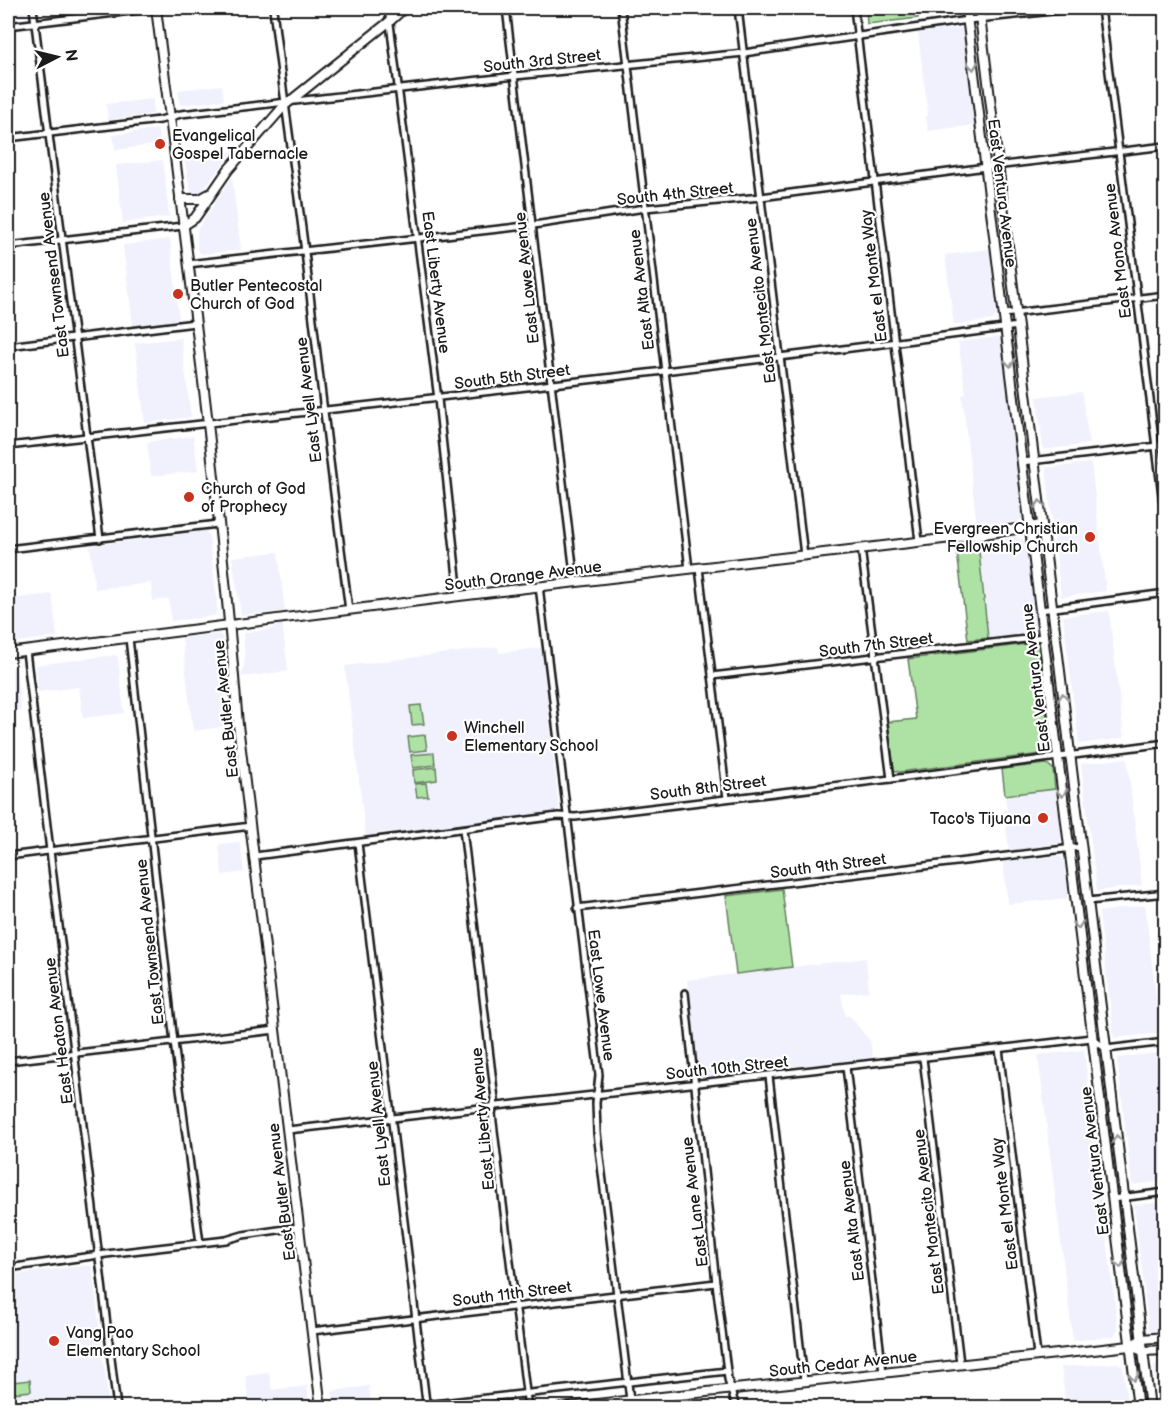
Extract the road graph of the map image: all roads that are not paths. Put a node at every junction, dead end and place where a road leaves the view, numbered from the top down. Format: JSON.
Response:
{"nodes":[{"id":1,"x":33,"y":8,"type":"edge"},
{"id":2,"x":156,"y":8,"type":"edge"},
{"id":3,"x":273,"y":8,"type":"edge"},
{"id":4,"x":388,"y":8,"type":"edge"},
{"id":5,"x":404,"y":8,"type":"edge"},
{"id":6,"x":506,"y":8,"type":"edge"},
{"id":7,"x":621,"y":8,"type":"edge"},
{"id":8,"x":738,"y":8,"type":"edge"},
{"id":9,"x":854,"y":8,"type":"edge"},
{"id":10,"x":966,"y":8,"type":"edge"},
{"id":11,"x":979,"y":8,"type":"edge"},
{"id":12,"x":1080,"y":8,"type":"edge"},
{"id":13,"x":1101,"y":8,"type":"edge"},
{"id":14,"x":981,"y":19,"type":"junction"},
{"id":15,"x":968,"y":20,"type":"junction"},
{"id":16,"x":390,"y":21,"type":"junction"},
{"id":17,"x":36,"y":23,"type":"junction"},
{"id":18,"x":8,"y":26,"type":"edge"},
{"id":19,"x":857,"y":36,"type":"junction"},
{"id":20,"x":744,"y":53,"type":"junction"},
{"id":21,"x":628,"y":64,"type":"junction"},
{"id":22,"x":515,"y":76,"type":"junction"},
{"id":23,"x":398,"y":89,"type":"junction"},
{"id":24,"x":286,"y":103,"type":"junction"},
{"id":25,"x":170,"y":117,"type":"junction"},
{"id":26,"x":50,"y":133,"type":"junction"},
{"id":27,"x":8,"y":138,"type":"edge"},
{"id":28,"x":1166,"y":146,"type":"edge"},
{"id":29,"x":1118,"y":152,"type":"junction"},
{"id":30,"x":999,"y":166,"type":"junction"},
{"id":31,"x":986,"y":167,"type":"junction"},
{"id":32,"x":875,"y":183,"type":"junction"},
{"id":33,"x":211,"y":194,"type":"junction"},
{"id":34,"x":761,"y":197,"type":"junction"},
{"id":35,"x":180,"y":199,"type":"junction"},
{"id":36,"x":645,"y":208,"type":"junction"},
{"id":37,"x":534,"y":225,"type":"junction"},
{"id":38,"x":183,"y":226,"type":"junction"},
{"id":39,"x":417,"y":237,"type":"junction"},
{"id":40,"x":62,"y":240,"type":"junction"},
{"id":41,"x":8,"y":246,"type":"edge"},
{"id":42,"x":305,"y":250,"type":"junction"},
{"id":43,"x":188,"y":264,"type":"junction"},
{"id":44,"x":1166,"y":295,"type":"edge"},
{"id":45,"x":1136,"y":298,"type":"junction"},
{"id":46,"x":1017,"y":313,"type":"junction"},
{"id":47,"x":1004,"y":314,"type":"junction"},
{"id":48,"x":195,"y":323,"type":"junction"},
{"id":49,"x":1018,"y":326,"type":"junction"},
{"id":50,"x":1006,"y":327,"type":"junction"},
{"id":51,"x":74,"y":338,"type":"junction"},
{"id":52,"x":894,"y":343,"type":"junction"},
{"id":53,"x":8,"y":346,"type":"edge"},
{"id":54,"x":780,"y":356,"type":"junction"},
{"id":55,"x":664,"y":370,"type":"junction"},
{"id":56,"x":551,"y":385,"type":"junction"},
{"id":57,"x":438,"y":399,"type":"junction"},
{"id":58,"x":323,"y":410,"type":"junction"},
{"id":59,"x":206,"y":422,"type":"junction"},
{"id":60,"x":87,"y":437,"type":"junction"},
{"id":61,"x":1166,"y":445,"type":"edge"},
{"id":62,"x":8,"y":446,"type":"edge"},
{"id":63,"x":1155,"y":446,"type":"junction"},
{"id":64,"x":1035,"y":460,"type":"junction"},
{"id":65,"x":1022,"y":462,"type":"junction"},
{"id":66,"x":218,"y":524,"type":"junction"},
{"id":67,"x":1042,"y":525,"type":"junction"},
{"id":68,"x":1166,"y":527,"type":"edge"},
{"id":69,"x":1030,"y":528,"type":"junction"},
{"id":70,"x":100,"y":539,"type":"junction"},
{"id":71,"x":919,"y":541,"type":"junction"},
{"id":72,"x":861,"y":548,"type":"junction"},
{"id":73,"x":8,"y":549,"type":"edge"},
{"id":74,"x":804,"y":555,"type":"junction"},
{"id":75,"x":699,"y":568,"type":"junction"},
{"id":76,"x":689,"y":569,"type":"junction"},
{"id":77,"x":575,"y":582,"type":"junction"},
{"id":78,"x":539,"y":586,"type":"junction"},
{"id":79,"x":1166,"y":593,"type":"edge"},
{"id":80,"x":459,"y":596,"type":"junction"},
{"id":81,"x":1052,"y":608,"type":"junction"},
{"id":82,"x":349,"y":610,"type":"junction"},
{"id":83,"x":1040,"y":610,"type":"junction"},
{"id":84,"x":230,"y":625,"type":"junction"},
{"id":85,"x":1043,"y":637,"type":"junction"},
{"id":86,"x":129,"y":638,"type":"junction"},
{"id":87,"x":26,"y":651,"type":"junction"},
{"id":88,"x":8,"y":653,"type":"edge"},
{"id":89,"x":875,"y":658,"type":"junction"},
{"id":90,"x":712,"y":676,"type":"junction"},
{"id":91,"x":1166,"y":743,"type":"edge"},
{"id":92,"x":1070,"y":755,"type":"junction"},
{"id":93,"x":1058,"y":758,"type":"junction"},
{"id":94,"x":891,"y":779,"type":"junction"},
{"id":95,"x":727,"y":798,"type":"junction"},
{"id":96,"x":566,"y":816,"type":"junction"},
{"id":97,"x":251,"y":826,"type":"junction"},
{"id":98,"x":463,"y":829,"type":"junction"},
{"id":99,"x":151,"y":839,"type":"junction"},
{"id":100,"x":358,"y":843,"type":"junction"},
{"id":101,"x":1081,"y":847,"type":"junction"},
{"id":102,"x":1069,"y":849,"type":"junction"},
{"id":103,"x":50,"y":851,"type":"junction"},
{"id":104,"x":8,"y":856,"type":"edge"},
{"id":105,"x":255,"y":856,"type":"junction"},
{"id":106,"x":1166,"y":893,"type":"edge"},
{"id":107,"x":1088,"y":901,"type":"junction"},
{"id":108,"x":577,"y":908,"type":"junction"},
{"id":109,"x":685,"y":993,"type":"dead end"},
{"id":110,"x":276,"y":1030,"type":"junction"},
{"id":111,"x":1092,"y":1038,"type":"junction"},
{"id":112,"x":174,"y":1042,"type":"junction"},
{"id":113,"x":1166,"y":1042,"type":"edge"},
{"id":114,"x":999,"y":1049,"type":"junction"},
{"id":115,"x":1106,"y":1049,"type":"junction"},
{"id":116,"x":74,"y":1053,"type":"junction"},
{"id":117,"x":923,"y":1058,"type":"junction"},
{"id":118,"x":8,"y":1061,"type":"edge"},
{"id":119,"x":846,"y":1067,"type":"junction"},
{"id":120,"x":769,"y":1076,"type":"junction"},
{"id":121,"x":693,"y":1084,"type":"junction"},
{"id":122,"x":597,"y":1094,"type":"junction"},
{"id":123,"x":493,"y":1106,"type":"junction"},
{"id":124,"x":391,"y":1118,"type":"junction"},
{"id":125,"x":288,"y":1130,"type":"junction"},
{"id":126,"x":1166,"y":1192,"type":"edge"},
{"id":127,"x":1124,"y":1197,"type":"junction"},
{"id":128,"x":1112,"y":1199,"type":"junction"},
{"id":129,"x":299,"y":1227,"type":"junction"},
{"id":130,"x":200,"y":1243,"type":"junction"},
{"id":131,"x":98,"y":1255,"type":"junction"},
{"id":132,"x":8,"y":1269,"type":"edge"},
{"id":133,"x":716,"y":1283,"type":"junction"},
{"id":134,"x":617,"y":1294,"type":"junction"},
{"id":135,"x":515,"y":1306,"type":"junction"},
{"id":136,"x":415,"y":1318,"type":"junction"},
{"id":137,"x":312,"y":1331,"type":"junction"},
{"id":138,"x":1166,"y":1337,"type":"edge"},
{"id":139,"x":1142,"y":1339,"type":"junction"},
{"id":140,"x":1130,"y":1346,"type":"junction"},
{"id":141,"x":1166,"y":1350,"type":"edge"},
{"id":142,"x":1143,"y":1351,"type":"junction"},
{"id":143,"x":1036,"y":1355,"type":"junction"},
{"id":144,"x":960,"y":1363,"type":"junction"},
{"id":145,"x":727,"y":1371,"type":"junction"},
{"id":146,"x":883,"y":1372,"type":"junction"},
{"id":147,"x":804,"y":1380,"type":"junction"},
{"id":148,"x":628,"y":1382,"type":"junction"},
{"id":149,"x":731,"y":1389,"type":"junction"},
{"id":150,"x":526,"y":1394,"type":"junction"},
{"id":151,"x":630,"y":1404,"type":"edge"},
{"id":152,"x":117,"y":1407,"type":"edge"},
{"id":153,"x":321,"y":1407,"type":"edge"},
{"id":154,"x":528,"y":1407,"type":"edge"},
{"id":155,"x":560,"y":1407,"type":"edge"},
{"id":156,"x":736,"y":1407,"type":"edge"},
{"id":157,"x":1138,"y":1407,"type":"edge"},
{"id":158,"x":1150,"y":1407,"type":"edge"}],
"edges":[{"from":1,"to":17,"type":"street","name":"East Townsend Avenue"},
{"from":2,"to":17,"type":"street"},
{"from":2,"to":25,"type":"main road","name":"East Butler Avenue"},
{"from":3,"to":24,"type":"street","name":"East Lyell Avenue"},
{"from":4,"to":16,"type":"street","name":"East Liberty Avenue"},
{"from":5,"to":16,"type":"main road"},
{"from":6,"to":22,"type":"street","name":"East Lowe Avenue"},
{"from":7,"to":21,"type":"street","name":"East Alta Avenue"},
{"from":8,"to":20,"type":"street","name":"East Montecito Avenue"},
{"from":9,"to":19,"type":"street","name":"East el Monte Way"},
{"from":10,"to":15,"type":"main road","name":"East Ventura Avenue"},
{"from":11,"to":14,"type":"main road","name":"East Ventura Avenue"},
{"from":12,"to":14,"type":"street","name":"South 3rd Street"},
{"from":13,"to":29,"type":"street","name":"East Mono Avenue"},
{"from":14,"to":15,"type":"street","name":"South 3rd Street"},
{"from":14,"to":30,"type":"main road","name":"East Ventura Avenue"},
{"from":15,"to":19,"type":"street","name":"South 3rd Street"},
{"from":15,"to":31,"type":"main road","name":"East Ventura Avenue","one_way":true},
{"from":16,"to":23,"type":"street","name":"East Liberty Avenue"},
{"from":16,"to":24,"type":"main road"},
{"from":17,"to":18,"type":"street"},
{"from":17,"to":26,"type":"street","name":"East Townsend Avenue"},
{"from":19,"to":20,"type":"street","name":"South 3rd Street"},
{"from":19,"to":32,"type":"street","name":"East el Monte Way"},
{"from":20,"to":21,"type":"street","name":"South 3rd Street"},
{"from":20,"to":34,"type":"street","name":"East Montecito Avenue"},
{"from":21,"to":22,"type":"street","name":"South 3rd Street"},
{"from":21,"to":36,"type":"street","name":"East Alta Avenue"},
{"from":22,"to":23,"type":"street","name":"South 3rd Street"},
{"from":22,"to":37,"type":"street","name":"East Lowe Avenue"},
{"from":23,"to":24,"type":"street","name":"South 3rd Street"},
{"from":23,"to":39,"type":"street","name":"East Liberty Avenue"},
{"from":24,"to":25,"type":"street","name":"South 3rd Street"},
{"from":24,"to":33,"type":"main road"},
{"from":24,"to":42,"type":"street","name":"East Lyell Avenue"},
{"from":25,"to":26,"type":"street","name":"South 3rd Street"},
{"from":25,"to":35,"type":"main road","name":"East Butler Avenue"},
{"from":26,"to":27,"type":"street","name":"South 3rd Street"},
{"from":26,"to":40,"type":"street","name":"East Townsend Avenue"},
{"from":28,"to":29,"type":"street","name":"South 4th Street"},
{"from":29,"to":30,"type":"street","name":"South 4th Street"},
{"from":29,"to":45,"type":"street","name":"East Mono Avenue"},
{"from":30,"to":31,"type":"street","name":"South 4th Street"},
{"from":30,"to":46,"type":"main road","name":"East Ventura Avenue"},
{"from":31,"to":32,"type":"street","name":"South 4th Street"},
{"from":31,"to":47,"type":"main road","name":"East Ventura Avenue"},
{"from":32,"to":34,"type":"street","name":"South 4th Street"},
{"from":32,"to":52,"type":"street","name":"East el Monte Way"},
{"from":33,"to":35,"type":"main road"},
{"from":33,"to":38,"type":"main road"},
{"from":34,"to":36,"type":"street","name":"South 4th Street"},
{"from":34,"to":54,"type":"street","name":"East Montecito Avenue"},
{"from":35,"to":38,"type":"main road","name":"East Butler Avenue"},
{"from":36,"to":37,"type":"street","name":"South 4th Street"},
{"from":36,"to":55,"type":"street","name":"East Alta Avenue"},
{"from":37,"to":39,"type":"street","name":"South 4th Street"},
{"from":37,"to":56,"type":"street","name":"East Lowe Avenue"},
{"from":38,"to":40,"type":"street"},
{"from":38,"to":43,"type":"main road","name":"East Butler Avenue"},
{"from":39,"to":42,"type":"street","name":"South 4th Street"},
{"from":39,"to":57,"type":"street","name":"East Liberty Avenue"},
{"from":40,"to":41,"type":"street"},
{"from":40,"to":51,"type":"street","name":"East Townsend Avenue"},
{"from":42,"to":43,"type":"street","name":"South 4th Street"},
{"from":42,"to":58,"type":"street","name":"East Lyell Avenue"},
{"from":43,"to":48,"type":"main road","name":"East Butler Avenue"},
{"from":44,"to":45,"type":"street"},
{"from":45,"to":46,"type":"street"},
{"from":45,"to":63,"type":"street","name":"East Mono Avenue"},
{"from":46,"to":47,"type":"street"},
{"from":46,"to":49,"type":"main road","name":"East Ventura Avenue"},
{"from":47,"to":50,"type":"main road","name":"East Ventura Avenue"},
{"from":48,"to":51,"type":"street"},
{"from":48,"to":59,"type":"main road","name":"East Butler Avenue"},
{"from":49,"to":50,"type":"street","name":"South 5th Street"},
{"from":49,"to":64,"type":"main road","name":"East Ventura Avenue"},
{"from":50,"to":52,"type":"street","name":"South 5th Street"},
{"from":50,"to":65,"type":"main road","name":"East Ventura Avenue","one_way":true},
{"from":51,"to":53,"type":"street"},
{"from":51,"to":60,"type":"street","name":"East Townsend Avenue"},
{"from":52,"to":54,"type":"street","name":"South 5th Street"},
{"from":52,"to":71,"type":"street","name":"East el Monte Way"},
{"from":54,"to":55,"type":"street","name":"South 5th Street"},
{"from":54,"to":74,"type":"street","name":"East Montecito Avenue"},
{"from":55,"to":56,"type":"street","name":"South 5th Street"},
{"from":55,"to":76,"type":"street","name":"East Alta Avenue"},
{"from":56,"to":57,"type":"street","name":"South 5th Street"},
{"from":56,"to":77,"type":"street","name":"East Lowe Avenue"},
{"from":57,"to":58,"type":"street","name":"South 5th Street"},
{"from":57,"to":80,"type":"street","name":"East Liberty Avenue"},
{"from":58,"to":59,"type":"street","name":"South 5th Street"},
{"from":58,"to":82,"type":"street","name":"East Lyell Avenue"},
{"from":59,"to":60,"type":"street","name":"South 5th Street"},
{"from":59,"to":66,"type":"main road","name":"East Butler Avenue"},
{"from":60,"to":62,"type":"street","name":"South 5th Street"},
{"from":60,"to":70,"type":"street","name":"East Townsend Avenue"},
{"from":61,"to":63,"type":"street"},
{"from":63,"to":64,"type":"street"},
{"from":63,"to":68,"type":"street","name":"East Mono Avenue"},
{"from":64,"to":65,"type":"street"},
{"from":67,"to":64,"type":"main road","name":"East Ventura Avenue","one_way":true},
{"from":65,"to":69,"type":"main road","name":"East Ventura Avenue"},
{"from":66,"to":70,"type":"street"},
{"from":66,"to":84,"type":"main road","name":"East Butler Avenue"},
{"from":67,"to":69,"type":"main road","name":"South Orange Avenue"},
{"from":67,"to":81,"type":"main road","name":"East Ventura Avenue"},
{"from":69,"to":71,"type":"main road","name":"South Orange Avenue"},
{"from":69,"to":83,"type":"main road","name":"East Ventura Avenue"},
{"from":70,"to":73,"type":"street"},
{"from":71,"to":72,"type":"main road","name":"South Orange Avenue"},
{"from":72,"to":74,"type":"main road","name":"South Orange Avenue"},
{"from":72,"to":89,"type":"street"},
{"from":74,"to":75,"type":"main road","name":"South Orange Avenue"},
{"from":75,"to":76,"type":"main road","name":"South Orange Avenue"},
{"from":75,"to":90,"type":"street"},
{"from":76,"to":77,"type":"main road","name":"South Orange Avenue"},
{"from":77,"to":78,"type":"main road","name":"South Orange Avenue"},
{"from":78,"to":80,"type":"main road","name":"South Orange Avenue"},
{"from":78,"to":96,"type":"street","name":"East Lowe Avenue"},
{"from":79,"to":81,"type":"street"},
{"from":80,"to":82,"type":"main road","name":"South Orange Avenue"},
{"from":81,"to":83,"type":"street"},
{"from":92,"to":81,"type":"main road","name":"East Ventura Avenue","one_way":true},
{"from":82,"to":84,"type":"main road","name":"South Orange Avenue"},
{"from":83,"to":85,"type":"main road","name":"East Ventura Avenue"},
{"from":84,"to":86,"type":"main road","name":"South Orange Avenue"},
{"from":84,"to":97,"type":"main road","name":"East Butler Avenue"},
{"from":85,"to":89,"type":"street","name":"South 7th Street"},
{"from":85,"to":93,"type":"main road","name":"East Ventura Avenue"},
{"from":86,"to":87,"type":"main road","name":"South Orange Avenue"},
{"from":86,"to":99,"type":"street","name":"East Townsend Avenue"},
{"from":87,"to":88,"type":"main road","name":"South Orange Avenue"},
{"from":87,"to":103,"type":"street","name":"East Heaton Avenue"},
{"from":89,"to":90,"type":"street","name":"South 7th Street"},
{"from":89,"to":94,"type":"street"},
{"from":90,"to":95,"type":"street"},
{"from":91,"to":92,"type":"street","name":"South 8th Street"},
{"from":92,"to":93,"type":"street","name":"South 8th Street"},
{"from":92,"to":101,"type":"main road","name":"East Ventura Avenue"},
{"from":93,"to":94,"type":"street","name":"South 8th Street"},
{"from":93,"to":102,"type":"main road","name":"East Ventura Avenue","one_way":true},
{"from":94,"to":95,"type":"street","name":"South 8th Street"},
{"from":95,"to":96,"type":"street","name":"South 8th Street"},
{"from":96,"to":98,"type":"street","name":"South 8th Street"},
{"from":96,"to":108,"type":"street","name":"East Lowe Avenue"},
{"from":97,"to":99,"type":"street"},
{"from":97,"to":105,"type":"main road","name":"East Butler Avenue"},
{"from":98,"to":100,"type":"street","name":"South 8th Street"},
{"from":98,"to":123,"type":"street","name":"East Liberty Avenue"},
{"from":99,"to":103,"type":"street"},
{"from":99,"to":112,"type":"street","name":"East Townsend Avenue"},
{"from":100,"to":105,"type":"street","name":"South 8th Street"},
{"from":100,"to":124,"type":"street","name":"East Lyell Avenue"},
{"from":101,"to":102,"type":"street","name":"South 9th Street"},
{"from":101,"to":107,"type":"main road","name":"East Ventura Avenue"},
{"from":102,"to":108,"type":"street","name":"South 9th Street"},
{"from":102,"to":111,"type":"main road","name":"East Ventura Avenue","one_way":true},
{"from":103,"to":104,"type":"street"},
{"from":103,"to":116,"type":"street","name":"East Heaton Avenue"},
{"from":105,"to":110,"type":"main road","name":"East Butler Avenue"},
{"from":106,"to":107,"type":"street"},
{"from":107,"to":115,"type":"main road","name":"East Ventura Avenue"},
{"from":108,"to":122,"type":"street","name":"East Lowe Avenue"},
{"from":109,"to":121,"type":"street","name":"East Lane Avenue"},
{"from":110,"to":112,"type":"street"},
{"from":110,"to":125,"type":"main road","name":"East Butler Avenue"},
{"from":111,"to":114,"type":"street","name":"South 10th Street"},
{"from":111,"to":115,"type":"street"},
{"from":111,"to":128,"type":"main road","name":"East Ventura Avenue"},
{"from":112,"to":116,"type":"street"},
{"from":112,"to":130,"type":"street","name":"East Townsend Avenue"},
{"from":113,"to":115,"type":"street"},
{"from":114,"to":117,"type":"street","name":"South 10th Street"},
{"from":114,"to":143,"type":"street","name":"East el Monte Way"},
{"from":127,"to":115,"type":"main road","name":"East Ventura Avenue","one_way":true},
{"from":116,"to":118,"type":"street"},
{"from":116,"to":131,"type":"street","name":"East Heaton Avenue"},
{"from":117,"to":119,"type":"street","name":"South 10th Street"},
{"from":117,"to":144,"type":"street","name":"East Montecito Avenue"},
{"from":119,"to":120,"type":"street","name":"South 10th Street"},
{"from":119,"to":146,"type":"street","name":"East Alta Avenue"},
{"from":120,"to":121,"type":"street","name":"South 10th Street"},
{"from":120,"to":147,"type":"street"},
{"from":121,"to":122,"type":"street","name":"South 10th Street"},
{"from":121,"to":133,"type":"street","name":"East Lane Avenue"},
{"from":122,"to":123,"type":"street","name":"South 10th Street"},
{"from":122,"to":134,"type":"street","name":"East Lowe Avenue"},
{"from":123,"to":124,"type":"street","name":"South 10th Street"},
{"from":123,"to":135,"type":"street","name":"East Liberty Avenue"},
{"from":124,"to":125,"type":"street","name":"South 10th Street"},
{"from":124,"to":136,"type":"street","name":"East Lyell Avenue"},
{"from":125,"to":129,"type":"main road","name":"East Butler Avenue"},
{"from":126,"to":127,"type":"street"},
{"from":127,"to":128,"type":"street"},
{"from":127,"to":139,"type":"main road","name":"East Ventura Avenue"},
{"from":128,"to":140,"type":"main road","name":"East Ventura Avenue","one_way":true},
{"from":129,"to":130,"type":"street"},
{"from":129,"to":137,"type":"main road","name":"East Butler Avenue"},
{"from":130,"to":131,"type":"street"},
{"from":131,"to":132,"type":"street"},
{"from":131,"to":152,"type":"street","name":"East Heaton Avenue"},
{"from":133,"to":134,"type":"street","name":"South 11th Street"},
{"from":133,"to":145,"type":"street","name":"East Lane Avenue"},
{"from":134,"to":135,"type":"street","name":"South 11th Street"},
{"from":134,"to":148,"type":"street","name":"East Lowe Avenue"},
{"from":135,"to":136,"type":"street","name":"South 11th Street"},
{"from":135,"to":150,"type":"street","name":"East Liberty Avenue"},
{"from":136,"to":137,"type":"street","name":"South 11th Street"},
{"from":136,"to":150,"type":"street","name":"East Lyell Avenue"},
{"from":137,"to":153,"type":"main road","name":"East Butler Avenue"},
{"from":138,"to":139,"type":"main road","name":"South Cedar Avenue"},
{"from":139,"to":140,"type":"main road","name":"South Cedar Avenue"},
{"from":139,"to":142,"type":"main road","name":"East Ventura Avenue"},
{"from":140,"to":142,"type":"main road","name":"South Cedar Avenue"},
{"from":140,"to":143,"type":"main road","name":"South Cedar Avenue"},
{"from":140,"to":157,"type":"main road","name":"East Ventura Avenue","one_way":true},
{"from":141,"to":142,"type":"main road","name":"South Cedar Avenue"},
{"from":142,"to":158,"type":"main road","name":"East Ventura Avenue"},
{"from":143,"to":144,"type":"main road","name":"South Cedar Avenue"},
{"from":144,"to":146,"type":"main road","name":"South Cedar Avenue"},
{"from":145,"to":148,"type":"street"},
{"from":145,"to":149,"type":"street","name":"East Lane Avenue"},
{"from":146,"to":147,"type":"main road","name":"South Cedar Avenue"},
{"from":147,"to":149,"type":"main road","name":"South Cedar Avenue"},
{"from":148,"to":150,"type":"street"},
{"from":148,"to":151,"type":"street","name":"East Lowe Avenue"},
{"from":149,"to":151,"type":"main road","name":"South Cedar Avenue"},
{"from":149,"to":156,"type":"street","name":"East Lane Avenue"},
{"from":150,"to":154,"type":"street","name":"East Liberty Avenue"},
{"from":151,"to":155,"type":"main road","name":"South Cedar Avenue"}]}
